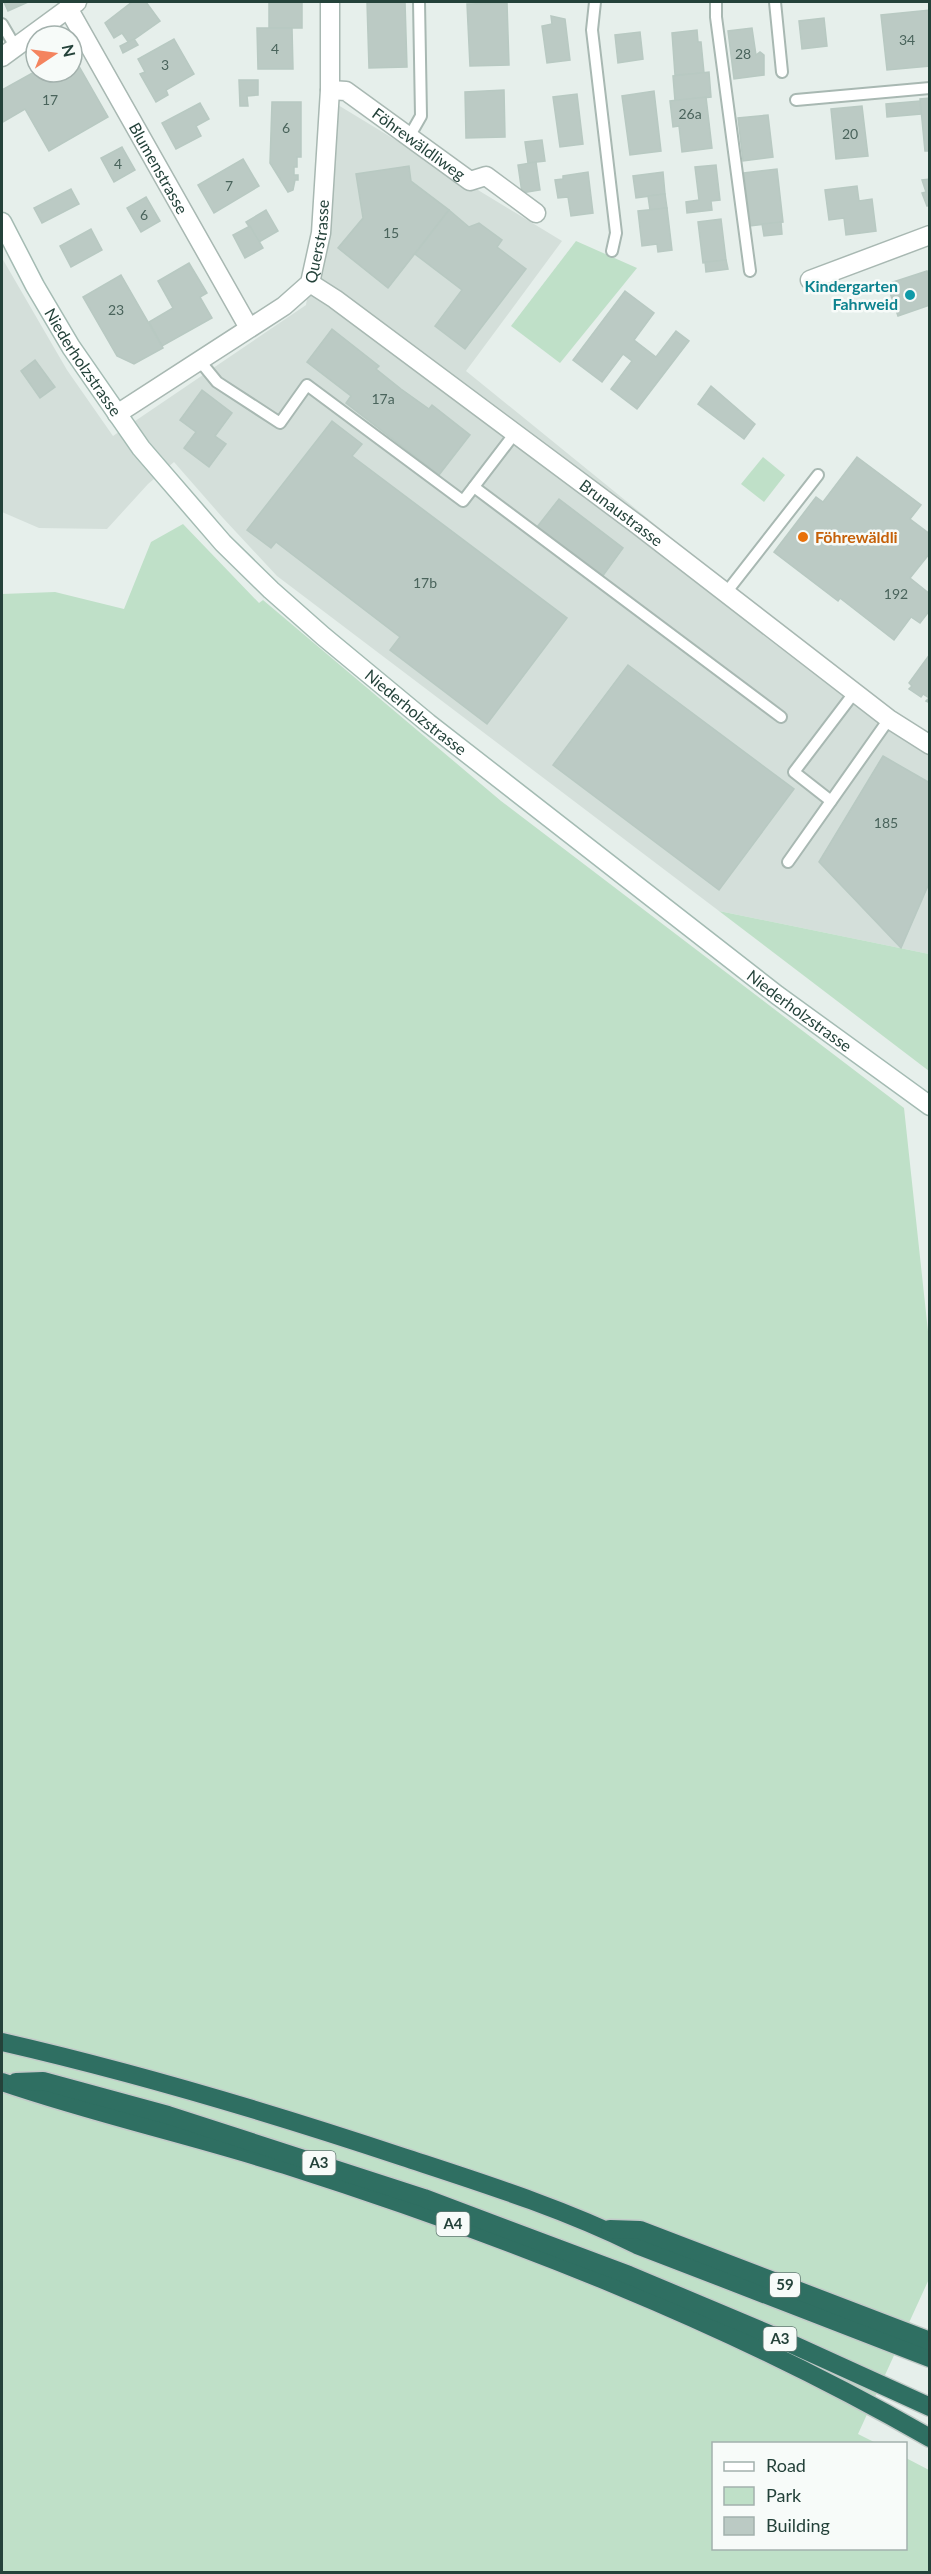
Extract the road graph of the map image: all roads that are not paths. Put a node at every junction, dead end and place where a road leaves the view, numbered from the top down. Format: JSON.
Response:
{"nodes":[{"id":1,"x":330,"y":2,"type":"edge"},
{"id":2,"x":418,"y":2,"type":"edge"},
{"id":3,"x":595,"y":2,"type":"edge"},
{"id":4,"x":716,"y":2,"type":"edge"},
{"id":5,"x":775,"y":2,"type":"edge"},
{"id":6,"x":73,"y":5,"type":"edge"},
{"id":7,"x":2,"y":24,"type":"edge"},
{"id":8,"x":9,"y":53,"type":"edge"},
{"id":9,"x":782,"y":72,"type":"dead end"},
{"id":10,"x":930,"y":88,"type":"edge"},
{"id":11,"x":330,"y":90,"type":"junction"},
{"id":12,"x":796,"y":100,"type":"dead end"},
{"id":13,"x":409,"y":137,"type":"junction"},
{"id":14,"x":536,"y":213,"type":"dead end"},
{"id":15,"x":2,"y":222,"type":"edge"},
{"id":16,"x":930,"y":235,"type":"edge"},
{"id":17,"x":612,"y":251,"type":"dead end"},
{"id":18,"x":750,"y":271,"type":"dead end"},
{"id":19,"x":810,"y":280,"type":"dead end"},
{"id":20,"x":310,"y":283,"type":"junction"},
{"id":21,"x":249,"y":328,"type":"junction"},
{"id":22,"x":199,"y":360,"type":"junction"},
{"id":23,"x":117,"y":414,"type":"junction"},
{"id":24,"x":515,"y":433,"type":"junction"},
{"id":25,"x":818,"y":475,"type":"dead end"},
{"id":26,"x":474,"y":487,"type":"junction"},
{"id":27,"x":725,"y":594,"type":"junction"},
{"id":28,"x":854,"y":693,"type":"junction"},
{"id":29,"x":781,"y":717,"type":"dead end"},
{"id":30,"x":888,"y":719,"type":"junction"},
{"id":31,"x":930,"y":745,"type":"edge"},
{"id":32,"x":831,"y":801,"type":"junction"},
{"id":33,"x":788,"y":862,"type":"dead end"},
{"id":34,"x":930,"y":1106,"type":"edge"},
{"id":35,"x":2,"y":2042,"type":"edge"},
{"id":36,"x":2,"y":2082,"type":"edge"},
{"id":37,"x":603,"y":2228,"type":"junction"},
{"id":38,"x":930,"y":2341,"type":"edge"},
{"id":39,"x":930,"y":2358,"type":"edge"},
{"id":40,"x":930,"y":2407,"type":"edge"},
{"id":41,"x":930,"y":2438,"type":"edge"}],
"edges":[{"from":1,"to":11,"type":"street","name":"Querstrasse"},
{"from":2,"to":13,"type":"lane"},
{"from":3,"to":17,"type":"lane"},
{"from":4,"to":18,"type":"lane"},
{"from":5,"to":9,"type":"lane"},
{"from":6,"to":8,"type":"street"},
{"from":6,"to":21,"type":"street","name":"Blumenstrasse"},
{"from":7,"to":8,"type":"lane"},
{"from":10,"to":12,"type":"lane"},
{"from":11,"to":13,"type":"street","name":"Föhrewäldliweg"},
{"from":11,"to":20,"type":"street","name":"Querstrasse"},
{"from":13,"to":14,"type":"street","name":"Föhrewäldliweg"},
{"from":15,"to":23,"type":"street","name":"Niederholzstrasse"},
{"from":16,"to":19,"type":"street"},
{"from":20,"to":21,"type":"street","name":"Querstrasse"},
{"from":20,"to":24,"type":"street","name":"Brunaustrasse"},
{"from":21,"to":22,"type":"street","name":"Querstrasse"},
{"from":22,"to":23,"type":"street","name":"Querstrasse"},
{"from":22,"to":26,"type":"lane"},
{"from":23,"to":34,"type":"street","name":"Niederholzstrasse"},
{"from":24,"to":26,"type":"lane"},
{"from":24,"to":27,"type":"street","name":"Brunaustrasse"},
{"from":25,"to":27,"type":"lane"},
{"from":26,"to":29,"type":"lane"},
{"from":27,"to":28,"type":"street","name":"Brunaustrasse"},
{"from":28,"to":30,"type":"street","name":"Brunaustrasse"},
{"from":28,"to":32,"type":"lane"},
{"from":30,"to":31,"type":"street","name":"Brunaustrasse"},
{"from":30,"to":32,"type":"lane"},
{"from":32,"to":33,"type":"lane"},
{"from":35,"to":37,"type":"highway","number":"A3"},
{"from":36,"to":40,"type":"highway","number":"A3"},
{"from":36,"to":41,"type":"highway","number":"A4"},
{"from":37,"to":38,"type":"highway","number":"59"},
{"from":37,"to":39,"type":"highway"}]}
